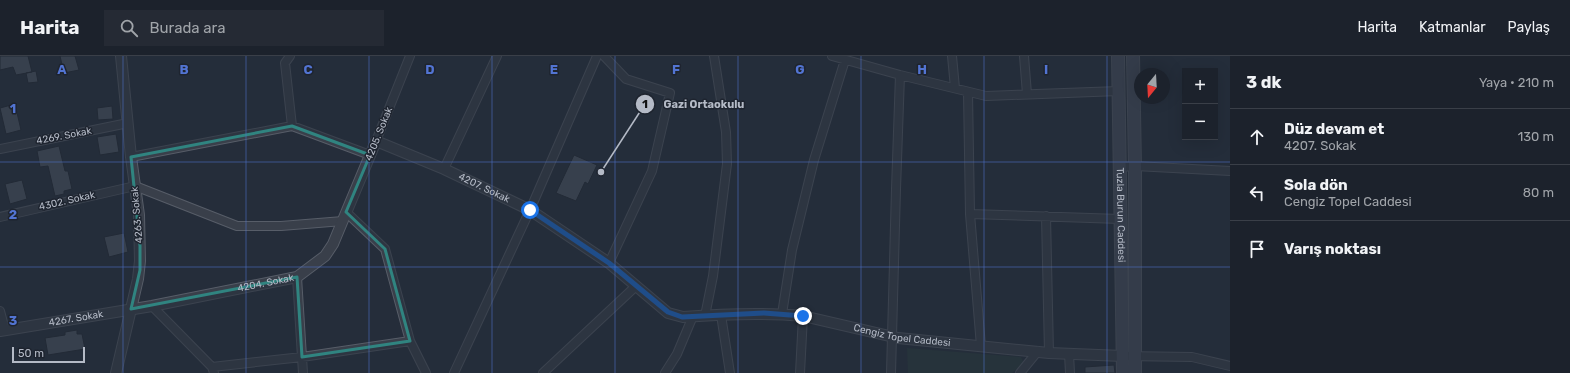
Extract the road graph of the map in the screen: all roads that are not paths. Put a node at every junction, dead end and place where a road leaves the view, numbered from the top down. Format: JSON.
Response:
{"nodes":[{"id":1,"x":120,"y":56,"type":"edge"},
{"id":2,"x":290,"y":56,"type":"edge"},
{"id":3,"x":410,"y":56,"type":"edge"},
{"id":4,"x":497,"y":56,"type":"edge"},
{"id":5,"x":597,"y":56,"type":"edge"},
{"id":6,"x":604,"y":56,"type":"edge"},
{"id":7,"x":714,"y":56,"type":"edge"},
{"id":8,"x":832,"y":56,"type":"edge"},
{"id":9,"x":952,"y":56,"type":"edge"},
{"id":10,"x":1024,"y":56,"type":"edge"},
{"id":11,"x":1118,"y":56,"type":"edge"},
{"id":12,"x":1133,"y":56,"type":"edge"},
{"id":13,"x":845,"y":60,"type":"junction"},
{"id":14,"x":900,"y":75,"type":"junction"},
{"id":15,"x":955,"y":88,"type":"junction"},
{"id":16,"x":1119,"y":91,"type":"junction"},
{"id":17,"x":968,"y":92,"type":"junction"},
{"id":18,"x":1027,"y":94,"type":"junction"},
{"id":19,"x":128,"y":123,"type":"junction"},
{"id":20,"x":292,"y":126,"type":"junction"},
{"id":21,"x":376,"y":141,"type":"junction"},
{"id":22,"x":0,"y":149,"type":"edge"},
{"id":23,"x":370,"y":156,"type":"junction"},
{"id":24,"x":131,"y":157,"type":"junction"},
{"id":25,"x":1135,"y":166,"type":"junction"},
{"id":26,"x":1120,"y":167,"type":"junction"},
{"id":27,"x":444,"y":169,"type":"junction"},
{"id":28,"x":1230,"y":171,"type":"edge"},
{"id":29,"x":135,"y":186,"type":"junction"},
{"id":30,"x":530,"y":210,"type":"junction"},
{"id":31,"x":970,"y":214,"type":"junction"},
{"id":32,"x":1046,"y":216,"type":"junction"},
{"id":33,"x":0,"y":217,"type":"edge"},
{"id":34,"x":344,"y":217,"type":"junction"},
{"id":35,"x":1120,"y":219,"type":"junction"},
{"id":36,"x":609,"y":263,"type":"junction"},
{"id":37,"x":297,"y":277,"type":"junction"},
{"id":38,"x":636,"y":286,"type":"junction"},
{"id":39,"x":152,"y":306,"type":"junction"},
{"id":40,"x":131,"y":309,"type":"junction"},
{"id":41,"x":0,"y":311,"type":"edge"},
{"id":42,"x":782,"y":314,"type":"junction"},
{"id":43,"x":721,"y":315,"type":"junction"},
{"id":44,"x":693,"y":316,"type":"junction"},
{"id":45,"x":705,"y":316,"type":"junction"},
{"id":46,"x":803,"y":316,"type":"junction"},
{"id":47,"x":682,"y":317,"type":"joint"},
{"id":48,"x":3,"y":330,"type":"edge"},
{"id":49,"x":893,"y":337,"type":"junction"},
{"id":50,"x":410,"y":341,"type":"junction"},
{"id":51,"x":980,"y":346,"type":"junction"},
{"id":52,"x":1038,"y":351,"type":"junction"},
{"id":53,"x":1049,"y":352,"type":"junction"},
{"id":54,"x":1068,"y":354,"type":"junction"},
{"id":55,"x":1129,"y":356,"type":"junction"},
{"id":56,"x":302,"y":357,"type":"junction"},
{"id":57,"x":1230,"y":366,"type":"edge"},
{"id":58,"x":213,"y":370,"type":"edge"},
{"id":59,"x":116,"y":373,"type":"edge"},
{"id":60,"x":303,"y":373,"type":"edge"},
{"id":61,"x":426,"y":373,"type":"edge"},
{"id":62,"x":454,"y":373,"type":"edge"},
{"id":63,"x":543,"y":373,"type":"edge"},
{"id":64,"x":665,"y":373,"type":"edge"},
{"id":65,"x":730,"y":373,"type":"edge"},
{"id":66,"x":800,"y":373,"type":"edge"},
{"id":67,"x":891,"y":373,"type":"edge"},
{"id":68,"x":1020,"y":373,"type":"edge"},
{"id":69,"x":1070,"y":373,"type":"edge"},
{"id":70,"x":1123,"y":373,"type":"edge"},
{"id":71,"x":1135,"y":373,"type":"edge"}],
"edges":[{"from":1,"to":19,"type":"street","name":"4263. Sokak"},
{"from":2,"to":20,"type":"street"},
{"from":3,"to":21,"type":"street","name":"4205. Sokak"},
{"from":4,"to":27,"type":"street"},
{"from":5,"to":30,"type":"street"},
{"from":6,"to":36,"type":"street"},
{"from":7,"to":45,"type":"street"},
{"from":8,"to":13,"type":"street"},
{"from":9,"to":15,"type":"street"},
{"from":10,"to":18,"type":"street"},
{"from":11,"to":16,"type":"main road","name":"Tuzla Burun Caddesi"},
{"from":12,"to":25,"type":"main road","name":"Tuzla Burun Caddesi"},
{"from":13,"to":14,"type":"street"},
{"from":13,"to":42,"type":"street"},
{"from":14,"to":15,"type":"street"},
{"from":14,"to":49,"type":"street"},
{"from":15,"to":17,"type":"street"},
{"from":16,"to":18,"type":"street"},
{"from":16,"to":26,"type":"main road","name":"Tuzla Burun Caddesi"},
{"from":17,"to":18,"type":"street"},
{"from":17,"to":31,"type":"street"},
{"from":19,"to":22,"type":"street","name":"4269. Sokak"},
{"from":19,"to":24,"type":"street","name":"4263. Sokak"},
{"from":20,"to":23,"type":"street"},
{"from":20,"to":24,"type":"street"},
{"from":21,"to":23,"type":"street","name":"4205. Sokak"},
{"from":21,"to":27,"type":"street","name":"4207. Sokak"},
{"from":23,"to":34,"type":"street","name":"4205. Sokak"},
{"from":24,"to":29,"type":"street","name":"4263. Sokak"},
{"from":25,"to":26,"type":"street"},
{"from":25,"to":28,"type":"street"},
{"from":25,"to":55,"type":"main road","name":"Tuzla Burun Caddesi"},
{"from":26,"to":35,"type":"main road","name":"Tuzla Burun Caddesi"},
{"from":27,"to":30,"type":"street","name":"4207. Sokak"},
{"from":29,"to":33,"type":"street","name":"4302. Sokak"},
{"from":29,"to":34,"type":"street"},
{"from":29,"to":40,"type":"street","name":"4263. Sokak"},
{"from":30,"to":36,"type":"street","name":"4207. Sokak"},
{"from":30,"to":62,"type":"street"},
{"from":31,"to":32,"type":"street"},
{"from":31,"to":51,"type":"street"},
{"from":32,"to":35,"type":"street"},
{"from":32,"to":53,"type":"street"},
{"from":34,"to":37,"type":"street","name":"4204. Sokak"},
{"from":34,"to":50,"type":"street"},
{"from":35,"to":55,"type":"main road","name":"Tuzla Burun Caddesi"},
{"from":36,"to":38,"type":"street","name":"4207. Sokak"},
{"from":37,"to":39,"type":"street","name":"4204. Sokak"},
{"from":37,"to":56,"type":"street"},
{"from":38,"to":47,"type":"street","name":"4207. Sokak"},
{"from":38,"to":63,"type":"street"},
{"from":39,"to":40,"type":"street","name":"4267. Sokak"},
{"from":39,"to":58,"type":"street"},
{"from":40,"to":48,"type":"street","name":"4267. Sokak"},
{"from":40,"to":59,"type":"street","name":"4263. Sokak"},
{"from":41,"to":48,"type":"street"},
{"from":42,"to":43,"type":"street","name":"Cengiz Topel Caddesi"},
{"from":42,"to":46,"type":"street","name":"Cengiz Topel Caddesi"},
{"from":43,"to":45,"type":"street","name":"Cengiz Topel Caddesi"},
{"from":43,"to":65,"type":"street"},
{"from":44,"to":45,"type":"street","name":"Cengiz Topel Caddesi"},
{"from":44,"to":47,"type":"street","name":"Cengiz Topel Caddesi"},
{"from":44,"to":64,"type":"street"},
{"from":46,"to":49,"type":"street","name":"Cengiz Topel Caddesi"},
{"from":46,"to":66,"type":"street"},
{"from":49,"to":51,"type":"street","name":"Cengiz Topel Caddesi"},
{"from":49,"to":67,"type":"street"},
{"from":50,"to":56,"type":"street"},
{"from":50,"to":61,"type":"street"},
{"from":51,"to":52,"type":"street","name":"Cengiz Topel Caddesi"},
{"from":52,"to":53,"type":"street","name":"Cengiz Topel Caddesi"},
{"from":52,"to":68,"type":"street"},
{"from":53,"to":54,"type":"street","name":"Cengiz Topel Caddesi"},
{"from":54,"to":55,"type":"street","name":"Cengiz Topel Caddesi"},
{"from":54,"to":69,"type":"street"},
{"from":55,"to":57,"type":"street"},
{"from":55,"to":70,"type":"main road","name":"Tuzla Burun Caddesi"},
{"from":55,"to":71,"type":"main road","name":"Tuzla Burun Caddesi"},
{"from":56,"to":58,"type":"street"},
{"from":56,"to":60,"type":"street"}]}
